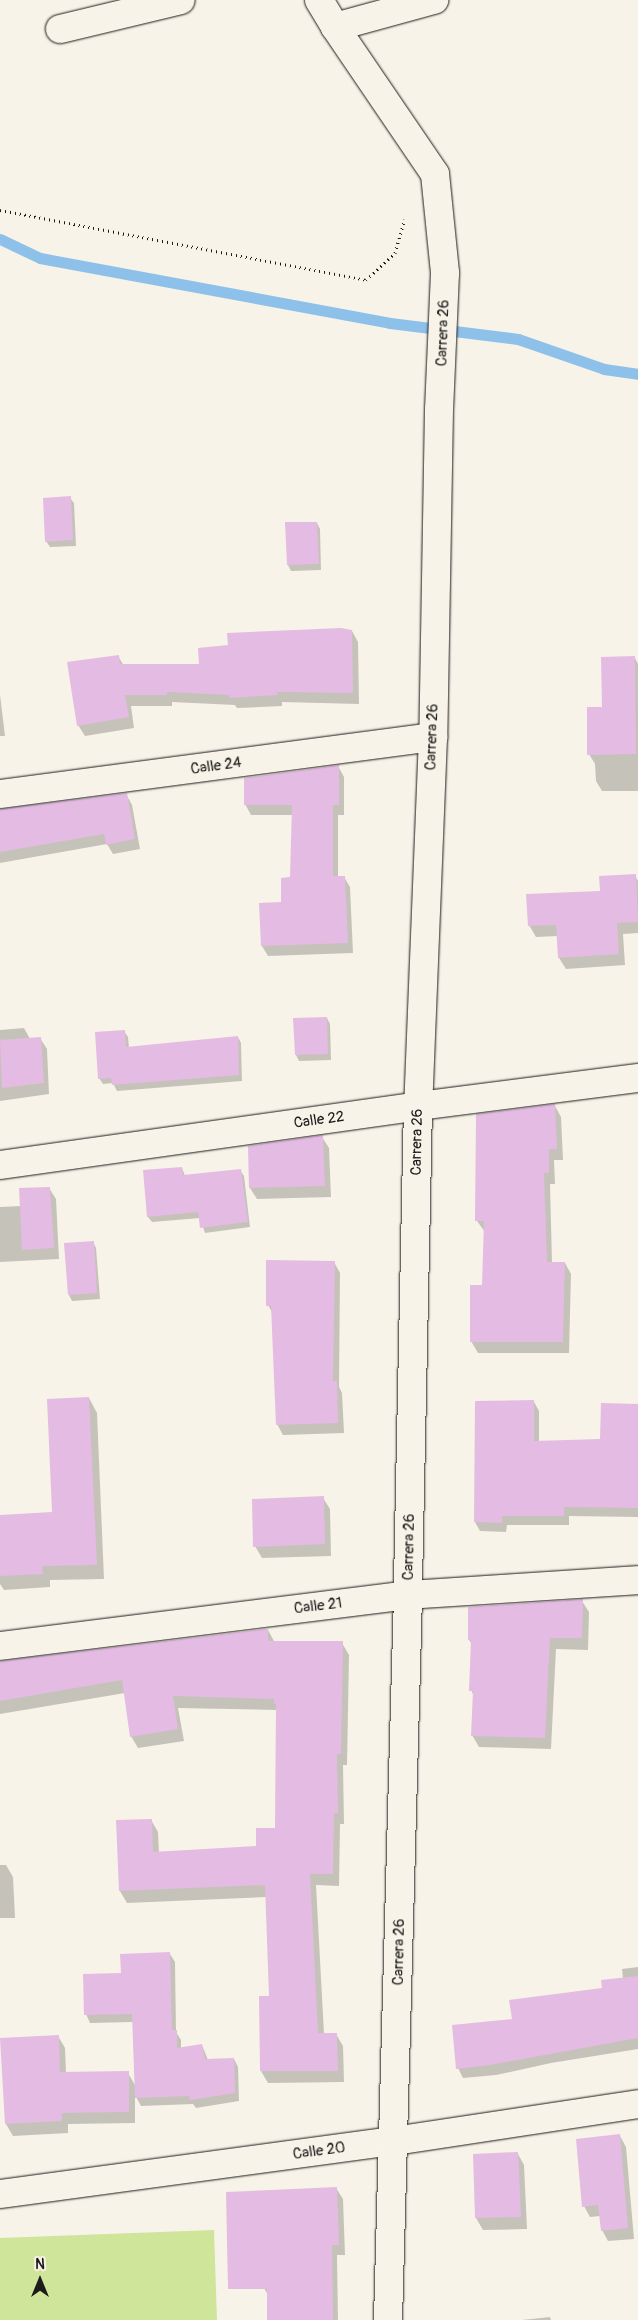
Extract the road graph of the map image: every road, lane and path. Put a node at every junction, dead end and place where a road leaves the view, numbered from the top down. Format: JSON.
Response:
{"nodes":[{"id":1,"x":181,"y":0,"type":"edge"},
{"id":2,"x":319,"y":0,"type":"edge"},
{"id":3,"x":434,"y":0,"type":"edge"},
{"id":4,"x":335,"y":26,"type":"junction"},
{"id":5,"x":60,"y":29,"type":"dead end"},
{"id":6,"x":0,"y":210,"type":"edge"},
{"id":7,"x":405,"y":217,"type":"dead end"},
{"id":8,"x":433,"y":737,"type":"junction"},
{"id":9,"x":0,"y":794,"type":"edge"},
{"id":10,"x":638,"y":1078,"type":"edge"},
{"id":11,"x":418,"y":1106,"type":"junction"},
{"id":12,"x":0,"y":1165,"type":"edge"},
{"id":13,"x":638,"y":1580,"type":"edge"},
{"id":14,"x":408,"y":1595,"type":"junction"},
{"id":15,"x":0,"y":1646,"type":"edge"},
{"id":16,"x":638,"y":2104,"type":"edge"},
{"id":17,"x":394,"y":2141,"type":"junction"},
{"id":18,"x":0,"y":2194,"type":"edge"},
{"id":19,"x":388,"y":2320,"type":"edge"}],
"edges":[{"from":1,"to":5,"type":"street"},
{"from":2,"to":4,"type":"street","name":"Carrera 26"},
{"from":3,"to":4,"type":"street"},
{"from":4,"to":8,"type":"street","name":"Carrera 26"},
{"from":6,"to":7,"type":"path"},
{"from":8,"to":9,"type":"street","name":"Calle 24"},
{"from":8,"to":11,"type":"street","name":"Carrera 26"},
{"from":10,"to":11,"type":"street","name":"Calle 22"},
{"from":11,"to":12,"type":"street","name":"Calle 22"},
{"from":11,"to":14,"type":"street","name":"Carrera 26"},
{"from":13,"to":14,"type":"street","name":"Calle 21"},
{"from":14,"to":15,"type":"street","name":"Calle 21"},
{"from":14,"to":17,"type":"street","name":"Carrera 26"},
{"from":16,"to":17,"type":"street","name":"Calle 20"},
{"from":17,"to":18,"type":"street","name":"Calle 20"},
{"from":17,"to":19,"type":"street","name":"Carrera 26"}]}
